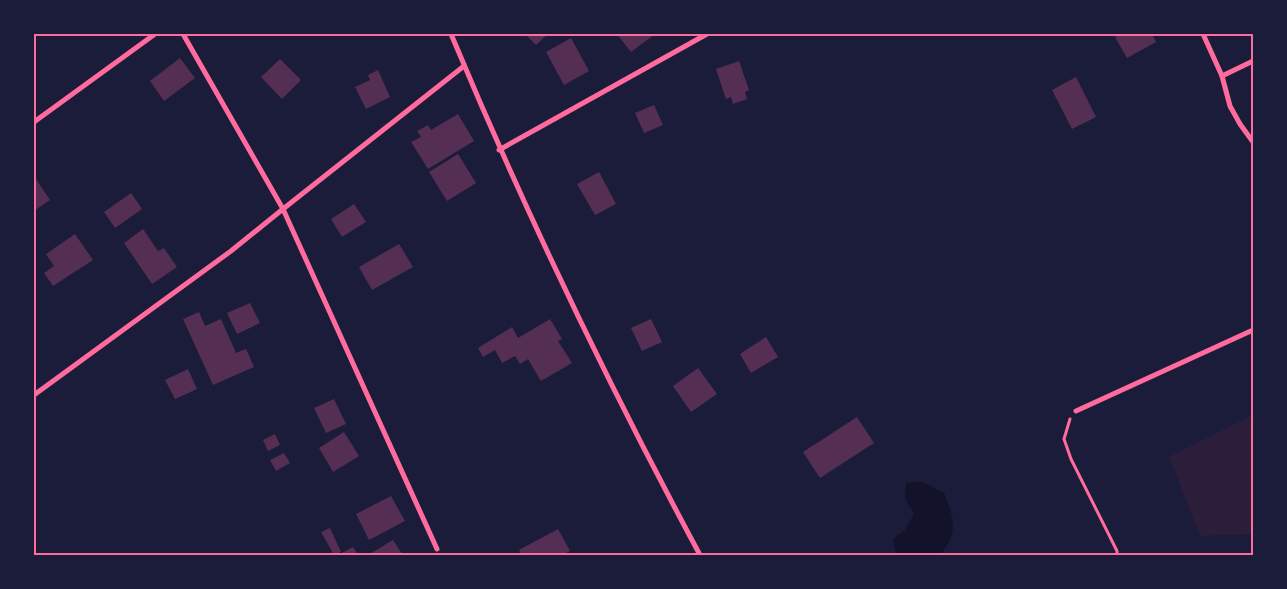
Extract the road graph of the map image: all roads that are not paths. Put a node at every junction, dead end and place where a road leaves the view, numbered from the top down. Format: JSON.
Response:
{"nodes":[{"id":1,"x":155,"y":34,"type":"edge"},
{"id":2,"x":183,"y":34,"type":"edge"},
{"id":3,"x":451,"y":34,"type":"edge"},
{"id":4,"x":707,"y":34,"type":"edge"},
{"id":5,"x":1203,"y":34,"type":"edge"},
{"id":6,"x":1253,"y":61,"type":"edge"},
{"id":7,"x":464,"y":66,"type":"junction"},
{"id":8,"x":1222,"y":76,"type":"junction"},
{"id":9,"x":34,"y":122,"type":"edge"},
{"id":10,"x":1253,"y":142,"type":"edge"},
{"id":11,"x":500,"y":150,"type":"junction"},
{"id":12,"x":283,"y":210,"type":"junction"},
{"id":13,"x":1253,"y":330,"type":"edge"},
{"id":14,"x":34,"y":395,"type":"edge"},
{"id":15,"x":1076,"y":411,"type":"road end"},
{"id":16,"x":437,"y":549,"type":"dead end"},
{"id":17,"x":700,"y":555,"type":"edge"}],
"edges":[{"from":1,"to":9,"type":"street"},
{"from":2,"to":12,"type":"street"},
{"from":3,"to":7,"type":"street"},
{"from":4,"to":11,"type":"street"},
{"from":5,"to":8,"type":"street"},
{"from":6,"to":8,"type":"street"},
{"from":7,"to":11,"type":"street"},
{"from":7,"to":12,"type":"street"},
{"from":8,"to":10,"type":"street"},
{"from":11,"to":17,"type":"street"},
{"from":12,"to":14,"type":"street"},
{"from":12,"to":16,"type":"street"},
{"from":13,"to":15,"type":"street"}]}
